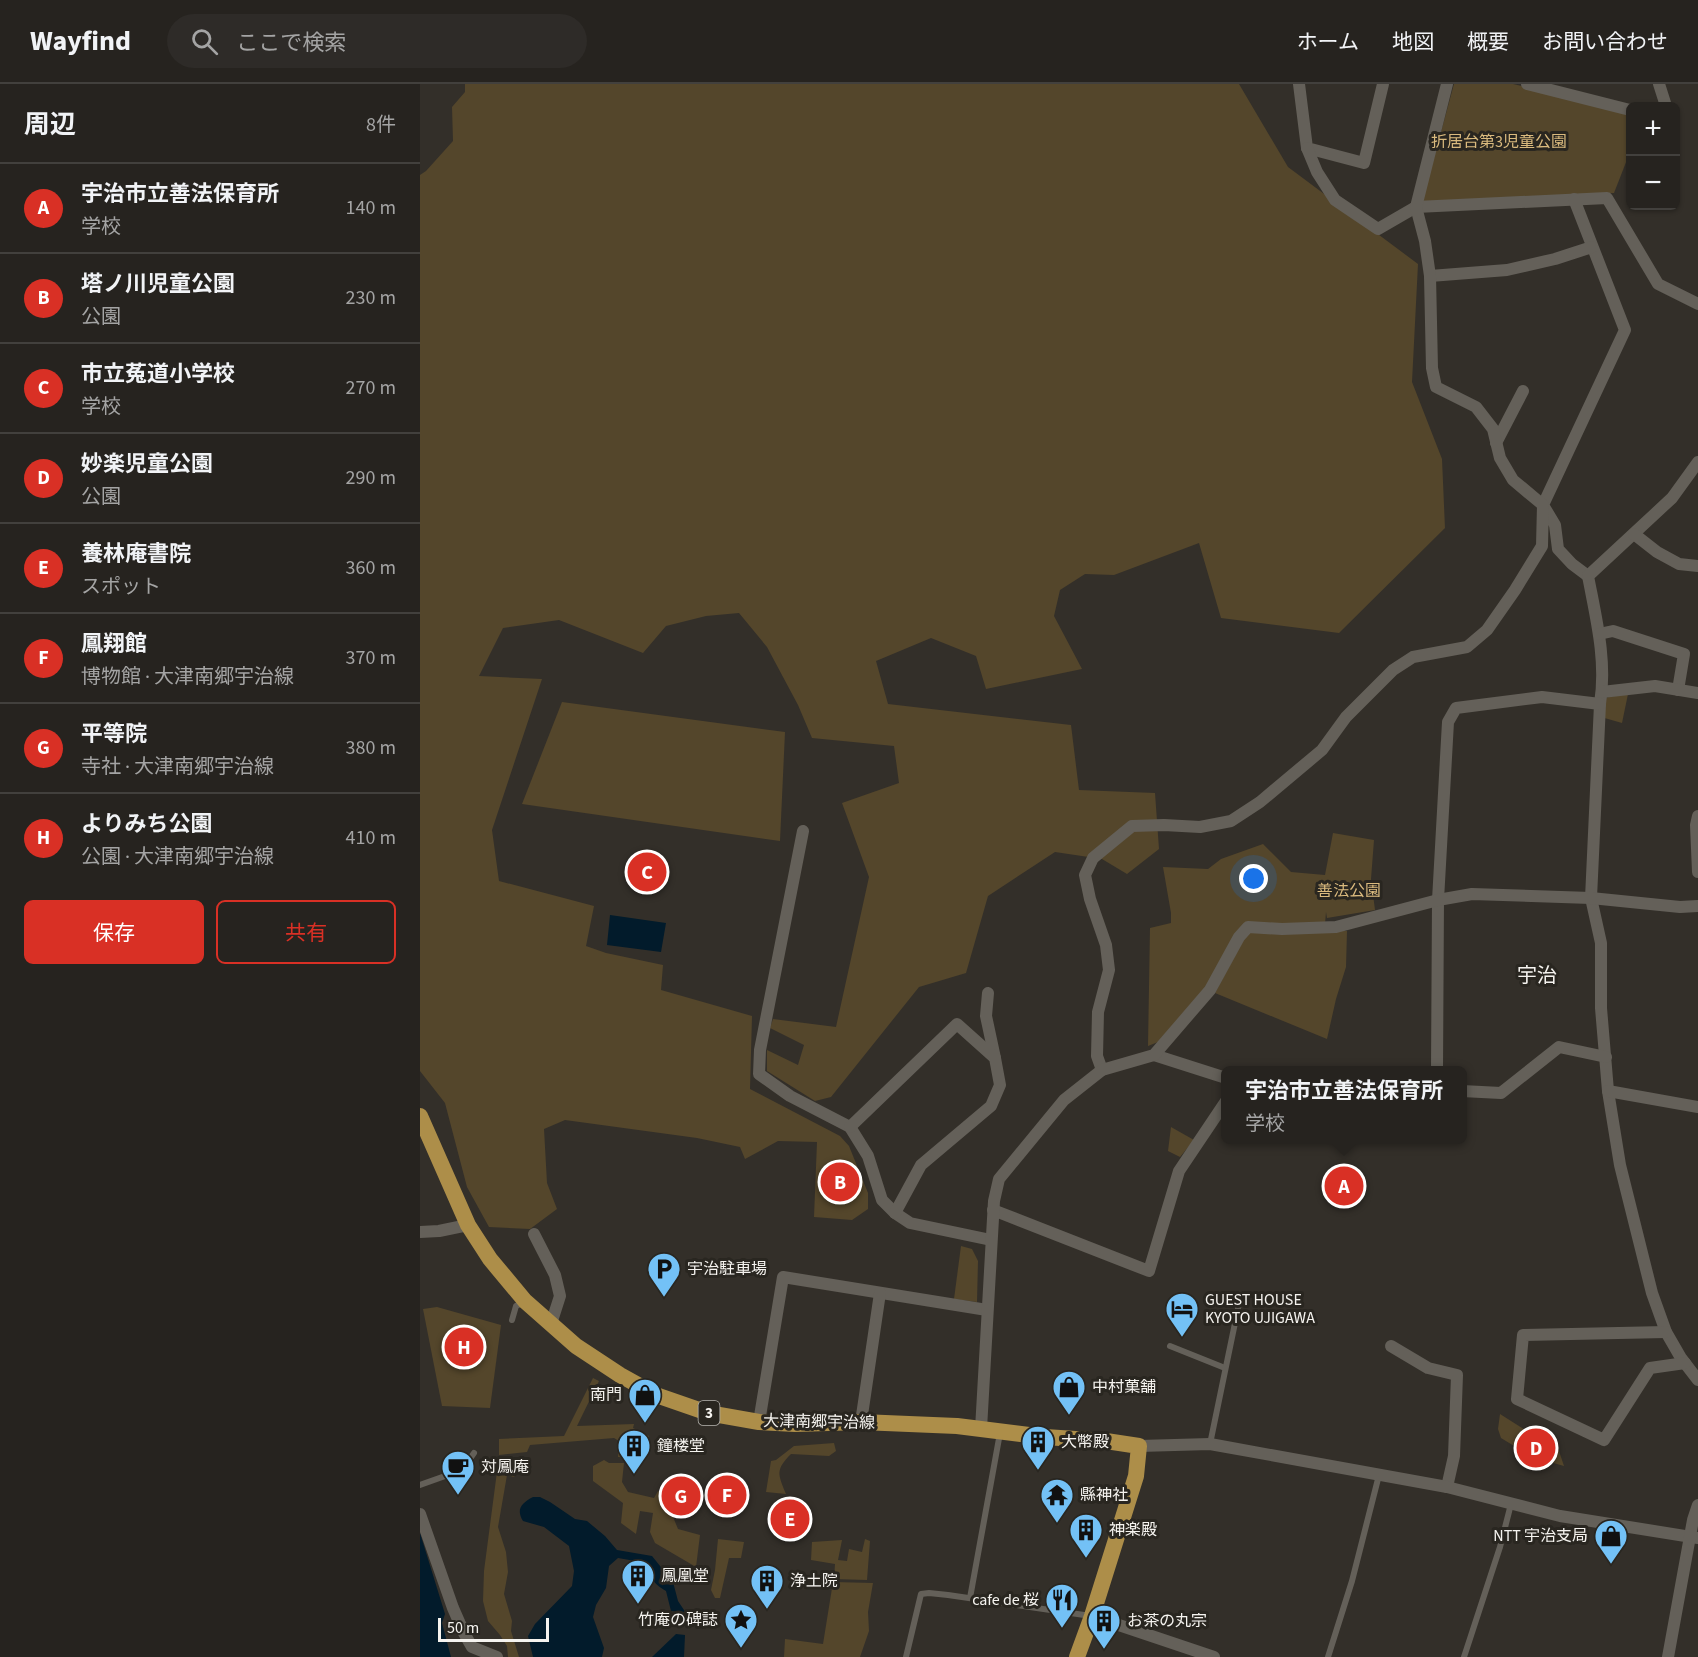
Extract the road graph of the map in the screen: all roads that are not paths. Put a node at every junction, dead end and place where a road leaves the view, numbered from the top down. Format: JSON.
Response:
{"nodes":[{"id":1,"x":1299,"y":84,"type":"edge"},
{"id":2,"x":1383,"y":84,"type":"edge"},
{"id":3,"x":1447,"y":84,"type":"edge"},
{"id":4,"x":1527,"y":84,"type":"edge"},
{"id":5,"x":1659,"y":84,"type":"edge"},
{"id":6,"x":1665,"y":102,"type":"edge"},
{"id":7,"x":1626,"y":109,"type":"edge"},
{"id":8,"x":1307,"y":148,"type":"junction"},
{"id":9,"x":1574,"y":199,"type":"junction"},
{"id":10,"x":1416,"y":207,"type":"junction"},
{"id":11,"x":1592,"y":247,"type":"junction"},
{"id":12,"x":1430,"y":276,"type":"junction"},
{"id":13,"x":1698,"y":304,"type":"edge"},
{"id":14,"x":1523,"y":391,"type":"dead end"},
{"id":15,"x":1496,"y":443,"type":"junction"},
{"id":16,"x":1698,"y":462,"type":"edge"},
{"id":17,"x":1543,"y":505,"type":"junction"},
{"id":18,"x":1634,"y":534,"type":"junction"},
{"id":19,"x":1698,"y":566,"type":"edge"},
{"id":20,"x":1588,"y":576,"type":"junction"},
{"id":21,"x":1599,"y":634,"type":"junction"},
{"id":22,"x":1678,"y":690,"type":"junction"},
{"id":23,"x":1698,"y":693,"type":"edge"},
{"id":24,"x":1601,"y":698,"type":"junction"},
{"id":25,"x":1698,"y":816,"type":"edge"},
{"id":26,"x":803,"y":831,"type":"dead end"},
{"id":27,"x":1698,"y":872,"type":"edge"},
{"id":28,"x":1591,"y":898,"type":"junction"},
{"id":29,"x":1438,"y":900,"type":"junction"},
{"id":30,"x":1698,"y":906,"type":"edge"},
{"id":31,"x":988,"y":993,"type":"dead end"},
{"id":32,"x":1154,"y":1055,"type":"junction"},
{"id":33,"x":1606,"y":1057,"type":"junction"},
{"id":34,"x":995,"y":1058,"type":"junction"},
{"id":35,"x":1437,"y":1066,"type":"edge"},
{"id":36,"x":1102,"y":1070,"type":"junction"},
{"id":37,"x":1221,"y":1075,"type":"edge"},
{"id":38,"x":1467,"y":1091,"type":"edge"},
{"id":39,"x":1608,"y":1091,"type":"junction"},
{"id":40,"x":1698,"y":1107,"type":"edge"},
{"id":41,"x":1221,"y":1108,"type":"edge"},
{"id":42,"x":420,"y":1116,"type":"edge"},
{"id":43,"x":850,"y":1127,"type":"junction"},
{"id":44,"x":993,"y":1210,"type":"junction"},
{"id":45,"x":895,"y":1213,"type":"junction"},
{"id":46,"x":468,"y":1225,"type":"junction"},
{"id":47,"x":420,"y":1232,"type":"edge"},
{"id":48,"x":534,"y":1234,"type":"dead end"},
{"id":49,"x":992,"y":1240,"type":"junction"},
{"id":50,"x":880,"y":1293,"type":"junction"},
{"id":51,"x":1241,"y":1294,"type":"dead end"},
{"id":52,"x":525,"y":1301,"type":"junction"},
{"id":53,"x":987,"y":1310,"type":"junction"},
{"id":54,"x":512,"y":1320,"type":"dead end"},
{"id":55,"x":551,"y":1324,"type":"junction"},
{"id":56,"x":1666,"y":1332,"type":"junction"},
{"id":57,"x":1170,"y":1346,"type":"dead end"},
{"id":58,"x":1391,"y":1346,"type":"dead end"},
{"id":59,"x":1685,"y":1363,"type":"junction"},
{"id":60,"x":1225,"y":1368,"type":"junction"},
{"id":61,"x":1698,"y":1380,"type":"edge"},
{"id":62,"x":759,"y":1422,"type":"junction"},
{"id":63,"x":861,"y":1422,"type":"junction"},
{"id":64,"x":981,"y":1429,"type":"junction"},
{"id":65,"x":1001,"y":1432,"type":"junction"},
{"id":66,"x":1210,"y":1444,"type":"junction"},
{"id":67,"x":1139,"y":1446,"type":"junction"},
{"id":68,"x":474,"y":1453,"type":"dead end"},
{"id":69,"x":1379,"y":1474,"type":"junction"},
{"id":70,"x":420,"y":1485,"type":"edge"},
{"id":71,"x":1447,"y":1486,"type":"junction"},
{"id":72,"x":1512,"y":1503,"type":"junction"},
{"id":73,"x":1698,"y":1505,"type":"edge"},
{"id":74,"x":420,"y":1514,"type":"edge"},
{"id":75,"x":1694,"y":1538,"type":"edge"},
{"id":76,"x":970,"y":1598,"type":"junction"},
{"id":77,"x":1092,"y":1616,"type":"junction"},
{"id":78,"x":497,"y":1657,"type":"edge"},
{"id":79,"x":906,"y":1657,"type":"edge"},
{"id":80,"x":1077,"y":1657,"type":"edge"},
{"id":81,"x":1214,"y":1657,"type":"edge"},
{"id":82,"x":1328,"y":1657,"type":"edge"},
{"id":83,"x":1464,"y":1657,"type":"edge"},
{"id":84,"x":1668,"y":1657,"type":"edge"}],
"edges":[{"from":1,"to":8,"type":"street"},
{"from":2,"to":8,"type":"street"},
{"from":3,"to":10,"type":"street"},
{"from":4,"to":7,"type":"street"},
{"from":5,"to":6,"type":"street"},
{"from":8,"to":10,"type":"street"},
{"from":9,"to":10,"type":"street"},
{"from":9,"to":11,"type":"street"},
{"from":9,"to":13,"type":"street"},
{"from":10,"to":12,"type":"street"},
{"from":11,"to":12,"type":"street"},
{"from":11,"to":17,"type":"street"},
{"from":12,"to":15,"type":"street"},
{"from":14,"to":15,"type":"street"},
{"from":15,"to":17,"type":"street"},
{"from":16,"to":18,"type":"street"},
{"from":17,"to":20,"type":"street"},
{"from":17,"to":36,"type":"street"},
{"from":18,"to":19,"type":"street"},
{"from":18,"to":20,"type":"street"},
{"from":20,"to":21,"type":"street"},
{"from":21,"to":22,"type":"street"},
{"from":21,"to":24,"type":"street"},
{"from":22,"to":23,"type":"street"},
{"from":22,"to":24,"type":"street"},
{"from":24,"to":28,"type":"street"},
{"from":24,"to":29,"type":"street"},
{"from":25,"to":27,"type":"street"},
{"from":26,"to":43,"type":"street"},
{"from":28,"to":29,"type":"street"},
{"from":28,"to":30,"type":"street"},
{"from":28,"to":33,"type":"street"},
{"from":29,"to":32,"type":"street"},
{"from":29,"to":35,"type":"street"},
{"from":31,"to":34,"type":"street"},
{"from":32,"to":36,"type":"street"},
{"from":32,"to":37,"type":"street"},
{"from":33,"to":38,"type":"street"},
{"from":33,"to":39,"type":"street"},
{"from":34,"to":43,"type":"street"},
{"from":34,"to":45,"type":"street"},
{"from":36,"to":44,"type":"street"},
{"from":39,"to":40,"type":"street"},
{"from":39,"to":56,"type":"street"},
{"from":41,"to":44,"type":"street"},
{"from":42,"to":46,"type":"main road","name":"大津南郷宇治線","number":"3"},
{"from":43,"to":45,"type":"street"},
{"from":44,"to":49,"type":"street"},
{"from":45,"to":49,"type":"street"},
{"from":46,"to":47,"type":"street"},
{"from":46,"to":52,"type":"main road","name":"大津南郷宇治線","number":"3"},
{"from":48,"to":55,"type":"street"},
{"from":49,"to":53,"type":"street"},
{"from":50,"to":53,"type":"street"},
{"from":50,"to":62,"type":"street"},
{"from":50,"to":63,"type":"street"},
{"from":51,"to":60,"type":"lane"},
{"from":52,"to":54,"type":"lane"},
{"from":52,"to":55,"type":"main road","name":"大津南郷宇治線","number":"3"},
{"from":53,"to":64,"type":"street"},
{"from":55,"to":62,"type":"main road","name":"大津南郷宇治線","number":"3"},
{"from":56,"to":59,"type":"street"},
{"from":56,"to":59,"type":"street"},
{"from":57,"to":60,"type":"lane"},
{"from":58,"to":71,"type":"street"},
{"from":59,"to":61,"type":"street"},
{"from":60,"to":66,"type":"lane"},
{"from":62,"to":63,"type":"main road","name":"大津南郷宇治線","number":"3"},
{"from":63,"to":64,"type":"main road","name":"大津南郷宇治線","number":"3"},
{"from":64,"to":65,"type":"main road","name":"大津南郷宇治線","number":"3"},
{"from":65,"to":67,"type":"main road","name":"大津南郷宇治線","number":"3"},
{"from":65,"to":76,"type":"lane"},
{"from":66,"to":67,"type":"street"},
{"from":66,"to":69,"type":"street"},
{"from":67,"to":77,"type":"main road"},
{"from":68,"to":70,"type":"lane"},
{"from":69,"to":71,"type":"street"},
{"from":69,"to":82,"type":"lane"},
{"from":71,"to":72,"type":"street"},
{"from":72,"to":75,"type":"street"},
{"from":72,"to":83,"type":"lane"},
{"from":73,"to":75,"type":"street"},
{"from":74,"to":78,"type":"street"},
{"from":75,"to":84,"type":"street"},
{"from":76,"to":77,"type":"lane"},
{"from":76,"to":79,"type":"lane"},
{"from":77,"to":80,"type":"main road"},
{"from":77,"to":81,"type":"street"}]}
